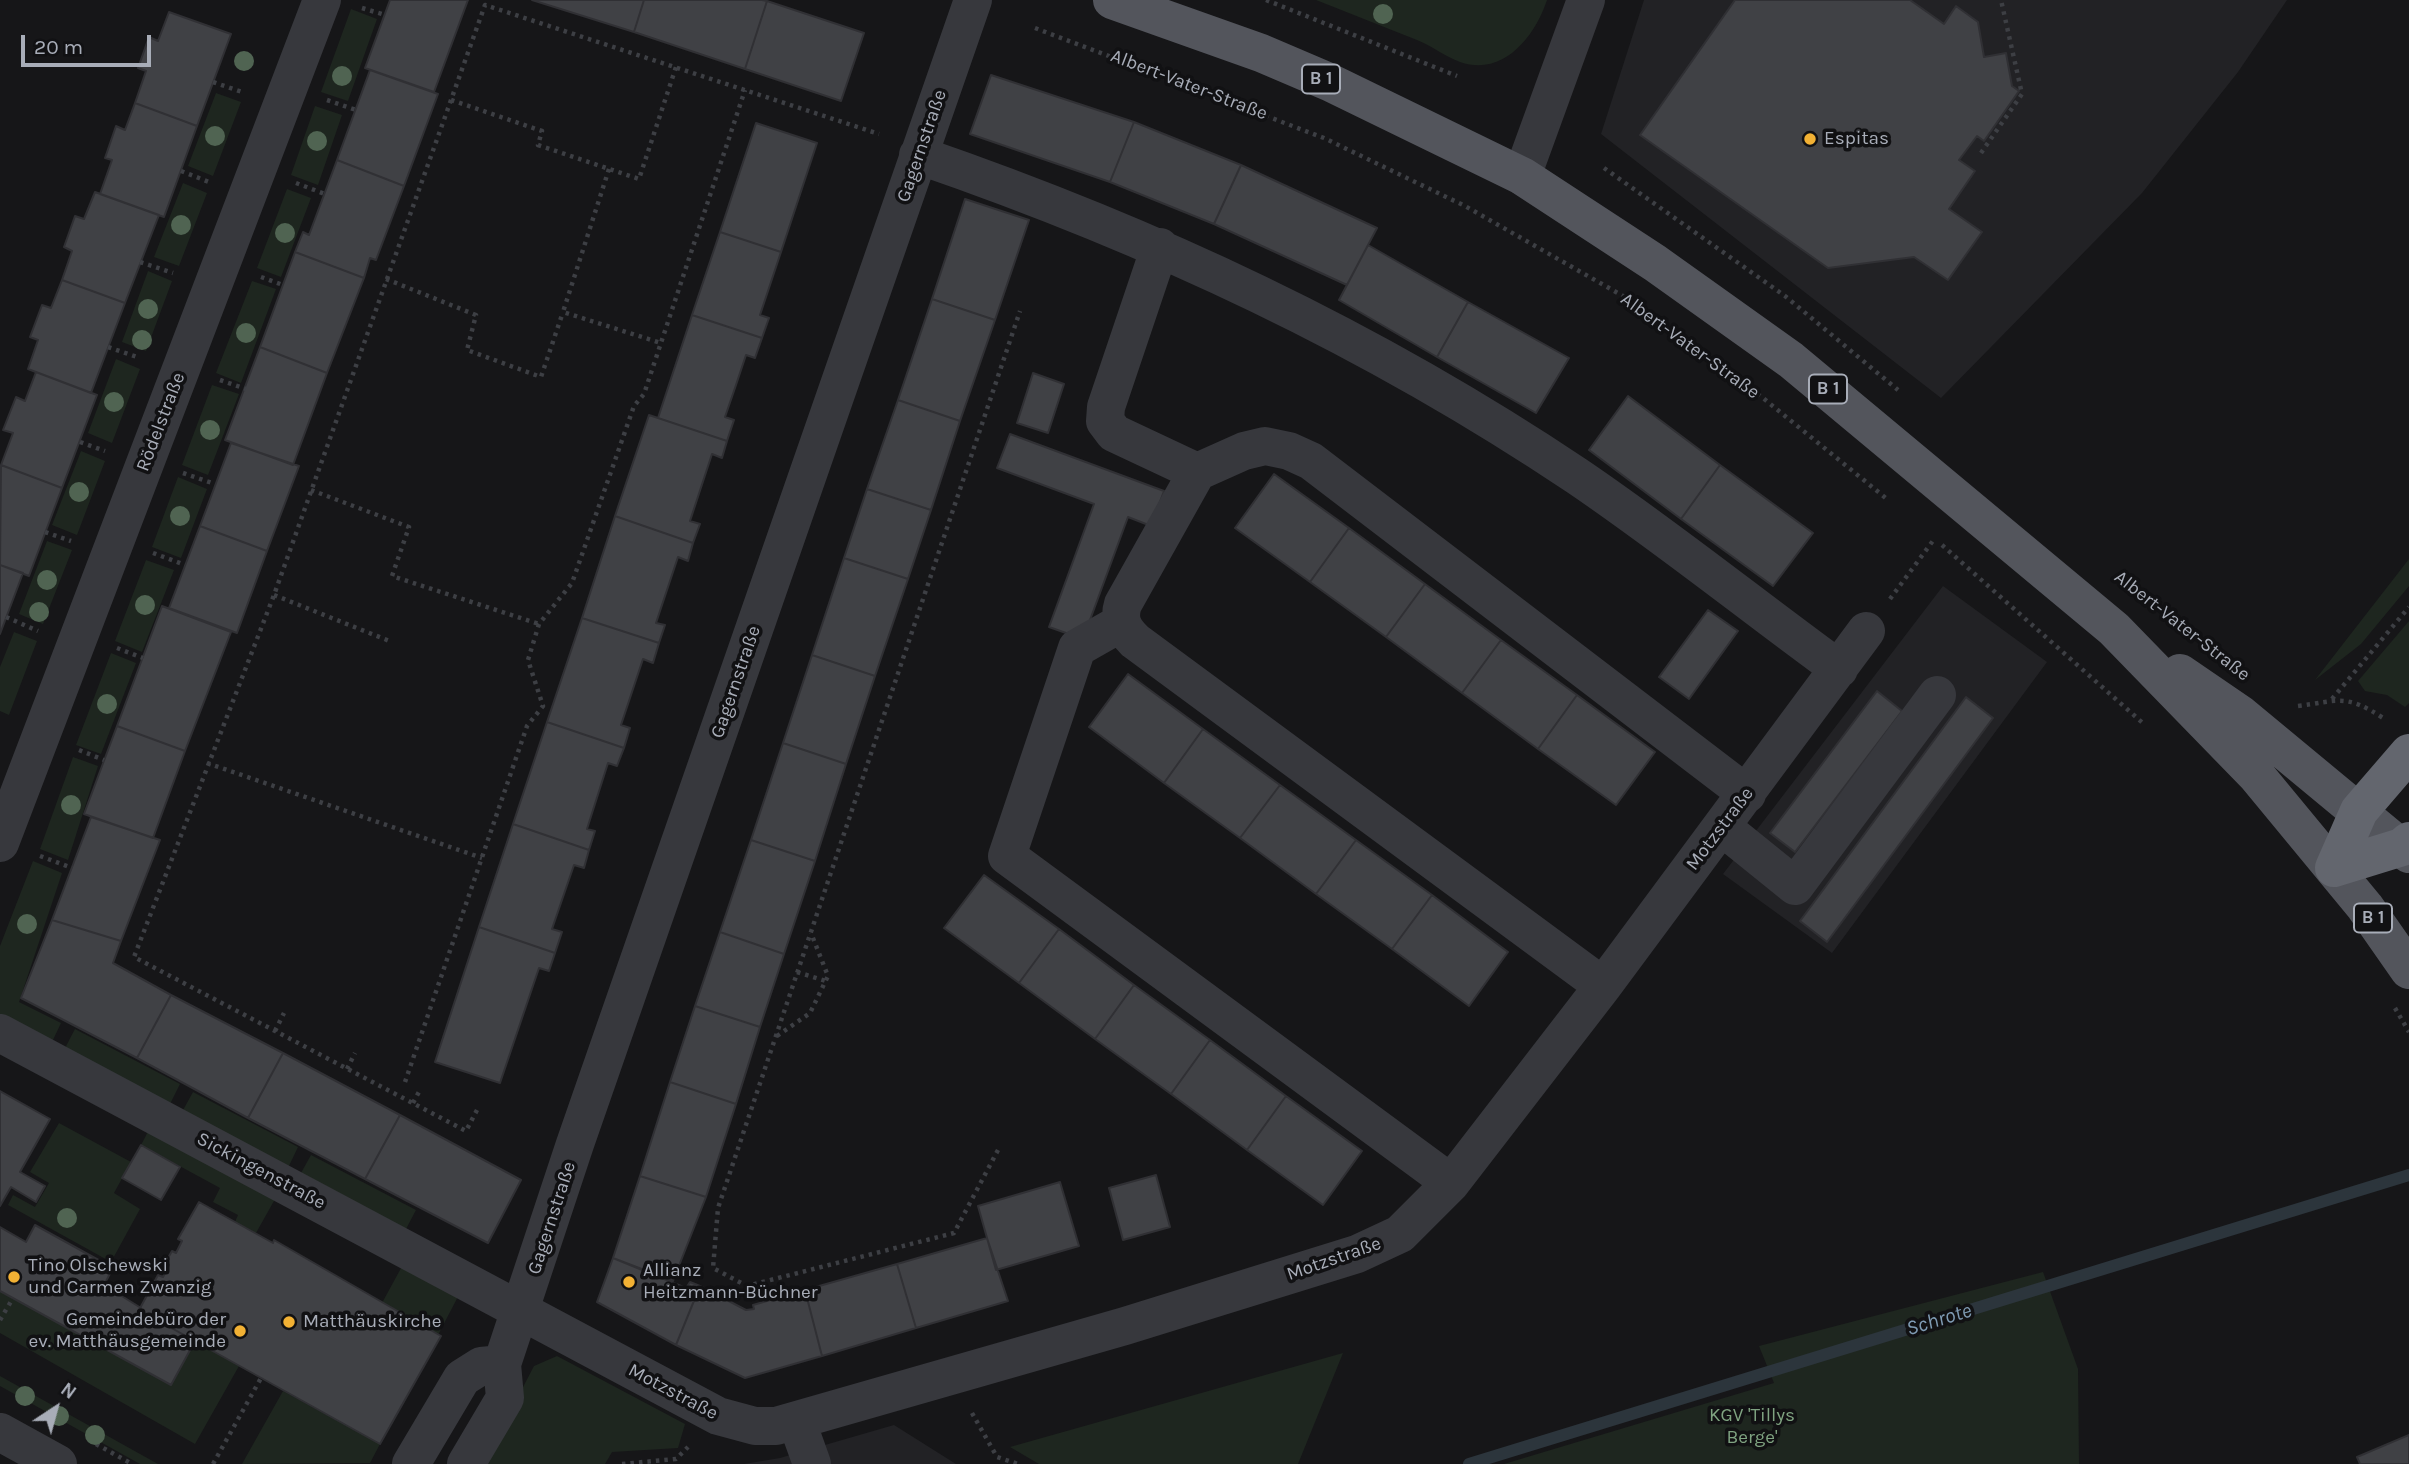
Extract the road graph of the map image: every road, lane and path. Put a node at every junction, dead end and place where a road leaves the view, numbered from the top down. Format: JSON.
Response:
{"nodes":[{"id":1,"x":322,"y":0,"type":"edge"},
{"id":2,"x":973,"y":0,"type":"edge"},
{"id":3,"x":1112,"y":0,"type":"edge"},
{"id":4,"x":1266,"y":0,"type":"edge"},
{"id":5,"x":1586,"y":0,"type":"edge"},
{"id":6,"x":2000,"y":0,"type":"edge"},
{"id":7,"x":360,"y":7,"type":"dead end"},
{"id":8,"x":385,"y":15,"type":"dead end"},
{"id":9,"x":1035,"y":28,"type":"dead end"},
{"id":10,"x":676,"y":67,"type":"junction"},
{"id":11,"x":1457,"y":76,"type":"dead end"},
{"id":12,"x":214,"y":82,"type":"dead end"},
{"id":13,"x":745,"y":90,"type":"junction"},
{"id":14,"x":254,"y":96,"type":"dead end"},
{"id":15,"x":324,"y":100,"type":"dead end"},
{"id":16,"x":451,"y":100,"type":"junction"},
{"id":17,"x":356,"y":110,"type":"dead end"},
{"id":18,"x":879,"y":134,"type":"dead end"},
{"id":19,"x":1981,"y":153,"type":"dead end"},
{"id":20,"x":918,"y":155,"type":"junction"},
{"id":21,"x":1605,"y":168,"type":"dead end"},
{"id":22,"x":609,"y":169,"type":"junction"},
{"id":23,"x":181,"y":171,"type":"dead end"},
{"id":24,"x":1522,"y":176,"type":"junction"},
{"id":25,"x":293,"y":182,"type":"dead end"},
{"id":26,"x":219,"y":186,"type":"dead end"},
{"id":27,"x":325,"y":194,"type":"dead end"},
{"id":28,"x":1160,"y":247,"type":"junction"},
{"id":29,"x":141,"y":262,"type":"dead end"},
{"id":30,"x":185,"y":277,"type":"dead end"},
{"id":31,"x":259,"y":277,"type":"dead end"},
{"id":32,"x":386,"y":279,"type":"junction"},
{"id":33,"x":284,"y":285,"type":"dead end"},
{"id":34,"x":1642,"y":307,"type":"dead end"},
{"id":35,"x":1020,"y":311,"type":"dead end"},
{"id":36,"x":563,"y":312,"type":"junction"},
{"id":37,"x":661,"y":344,"type":"junction"},
{"id":38,"x":108,"y":347,"type":"dead end"},
{"id":39,"x":152,"y":362,"type":"dead end"},
{"id":40,"x":1725,"y":368,"type":"dead end"},
{"id":41,"x":208,"y":376,"type":"dead end"},
{"id":42,"x":246,"y":389,"type":"dead end"},
{"id":43,"x":1901,"y":393,"type":"dead end"},
{"id":44,"x":80,"y":442,"type":"dead end"},
{"id":45,"x":117,"y":455,"type":"dead end"},
{"id":46,"x":173,"y":470,"type":"dead end"},
{"id":47,"x":1197,"y":472,"type":"junction"},
{"id":48,"x":215,"y":484,"type":"dead end"},
{"id":49,"x":311,"y":490,"type":"junction"},
{"id":50,"x":1889,"y":501,"type":"dead end"},
{"id":51,"x":1927,"y":531,"type":"dead end"},
{"id":52,"x":46,"y":532,"type":"dead end"},
{"id":53,"x":1935,"y":538,"type":"junction"},
{"id":54,"x":83,"y":545,"type":"dead end"},
{"id":55,"x":143,"y":549,"type":"dead end"},
{"id":56,"x":185,"y":565,"type":"dead end"},
{"id":57,"x":2141,"y":594,"type":"dead end"},
{"id":58,"x":274,"y":595,"type":"junction"},
{"id":59,"x":2409,"y":607,"type":"edge"},
{"id":60,"x":6,"y":617,"type":"dead end"},
{"id":61,"x":1121,"y":622,"type":"junction"},
{"id":62,"x":539,"y":624,"type":"junction"},
{"id":63,"x":2114,"y":629,"type":"junction"},
{"id":64,"x":1866,"y":631,"type":"joint"},
{"id":65,"x":48,"y":635,"type":"dead end"},
{"id":66,"x":2193,"y":635,"type":"dead end"},
{"id":67,"x":392,"y":642,"type":"dead end"},
{"id":68,"x":108,"y":644,"type":"dead end"},
{"id":69,"x":143,"y":658,"type":"dead end"},
{"id":70,"x":1839,"y":669,"type":"junction"},
{"id":71,"x":1937,"y":695,"type":"dead end"},
{"id":72,"x":2332,"y":698,"type":"junction"},
{"id":73,"x":2288,"y":705,"type":"dead end"},
{"id":74,"x":2383,"y":718,"type":"dead end"},
{"id":75,"x":2155,"y":734,"type":"dead end"},
{"id":76,"x":69,"y":747,"type":"dead end"},
{"id":77,"x":2409,"y":753,"type":"edge"},
{"id":78,"x":104,"y":760,"type":"dead end"},
{"id":79,"x":207,"y":762,"type":"junction"},
{"id":80,"x":1747,"y":794,"type":"junction"},
{"id":81,"x":2359,"y":811,"type":"junction"},
{"id":82,"x":1722,"y":827,"type":"junction"},
{"id":83,"x":2407,"y":847,"type":"edge"},
{"id":84,"x":15,"y":848,"type":"edge"},
{"id":85,"x":482,"y":858,"type":"junction"},
{"id":86,"x":72,"y":868,"type":"dead end"},
{"id":87,"x":2334,"y":868,"type":"junction"},
{"id":88,"x":810,"y":932,"type":"junction"},
{"id":89,"x":2409,"y":970,"type":"edge"},
{"id":90,"x":797,"y":972,"type":"junction"},
{"id":91,"x":826,"y":981,"type":"junction"},
{"id":92,"x":1603,"y":986,"type":"junction"},
{"id":93,"x":284,"y":1013,"type":"dead end"},
{"id":94,"x":275,"y":1031,"type":"junction"},
{"id":95,"x":0,"y":1033,"type":"edge"},
{"id":96,"x":776,"y":1036,"type":"junction"},
{"id":97,"x":355,"y":1054,"type":"dead end"},
{"id":98,"x":347,"y":1069,"type":"junction"},
{"id":99,"x":405,"y":1082,"type":"dead end"},
{"id":100,"x":420,"y":1090,"type":"dead end"},
{"id":101,"x":413,"y":1103,"type":"junction"},
{"id":102,"x":477,"y":1110,"type":"dead end"},
{"id":103,"x":998,"y":1150,"type":"dead end"},
{"id":104,"x":1451,"y":1183,"type":"junction"},
{"id":105,"x":13,"y":1298,"type":"dead end"},
{"id":106,"x":521,"y":1310,"type":"junction"},
{"id":107,"x":0,"y":1320,"type":"edge"},
{"id":108,"x":502,"y":1364,"type":"junction"},
{"id":109,"x":952,"y":1377,"type":"junction"},
{"id":110,"x":261,"y":1378,"type":"dead end"},
{"id":111,"x":718,"y":1416,"type":"junction"},
{"id":112,"x":797,"y":1422,"type":"junction"},
{"id":113,"x":0,"y":1432,"type":"edge"},
{"id":114,"x":58,"y":1464,"type":"edge"},
{"id":115,"x":213,"y":1464,"type":"edge"},
{"id":116,"x":411,"y":1464,"type":"edge"},
{"id":117,"x":466,"y":1464,"type":"edge"},
{"id":118,"x":622,"y":1464,"type":"edge"},
{"id":119,"x":812,"y":1464,"type":"edge"},
{"id":120,"x":1018,"y":1464,"type":"edge"}],
"edges":[{"from":1,"to":84,"type":"street","name":"Rödelstraße"},
{"from":2,"to":20,"type":"street","name":"Gagernstraße"},
{"from":3,"to":24,"type":"main road","name":"Albert-Vater-Straße","number":"B 1"},
{"from":4,"to":11,"type":"path"},
{"from":5,"to":24,"type":"street"},
{"from":6,"to":19,"type":"path"},
{"from":7,"to":8,"type":"path"},
{"from":9,"to":34,"type":"path","name":"Albert-Vater-Straße"},
{"from":10,"to":13,"type":"path"},
{"from":10,"to":16,"type":"path"},
{"from":10,"to":22,"type":"path"},
{"from":12,"to":14,"type":"path"},
{"from":13,"to":18,"type":"path"},
{"from":13,"to":37,"type":"path"},
{"from":15,"to":17,"type":"path"},
{"from":16,"to":22,"type":"path"},
{"from":16,"to":32,"type":"path"},
{"from":20,"to":28,"type":"street"},
{"from":20,"to":106,"type":"street","name":"Gagernstraße"},
{"from":21,"to":43,"type":"path"},
{"from":22,"to":36,"type":"path"},
{"from":23,"to":26,"type":"path"},
{"from":24,"to":63,"type":"main road","name":"Albert-Vater-Straße","number":"B 1"},
{"from":25,"to":27,"type":"path"},
{"from":28,"to":47,"type":"street"},
{"from":28,"to":70,"type":"street"},
{"from":29,"to":30,"type":"path"},
{"from":31,"to":33,"type":"path"},
{"from":32,"to":36,"type":"path"},
{"from":32,"to":49,"type":"path"},
{"from":35,"to":88,"type":"path"},
{"from":36,"to":37,"type":"path"},
{"from":37,"to":62,"type":"path"},
{"from":38,"to":39,"type":"path"},
{"from":40,"to":50,"type":"path","name":"Albert-Vater-Straße"},
{"from":41,"to":42,"type":"path"},
{"from":44,"to":45,"type":"path"},
{"from":46,"to":48,"type":"path"},
{"from":47,"to":61,"type":"street"},
{"from":47,"to":80,"type":"street"},
{"from":49,"to":58,"type":"path"},
{"from":49,"to":62,"type":"path"},
{"from":51,"to":53,"type":"path"},
{"from":52,"to":54,"type":"path"},
{"from":53,"to":64,"type":"path"},
{"from":53,"to":75,"type":"path"},
{"from":55,"to":56,"type":"path"},
{"from":57,"to":66,"type":"path","name":"Albert-Vater-Straße"},
{"from":58,"to":67,"type":"path"},
{"from":58,"to":79,"type":"path"},
{"from":59,"to":72,"type":"path"},
{"from":60,"to":65,"type":"path"},
{"from":61,"to":92,"type":"street"},
{"from":61,"to":104,"type":"street"},
{"from":62,"to":85,"type":"path"},
{"from":63,"to":81,"type":"main road","name":"Albert-Vater-Straße","number":"B 1"},
{"from":63,"to":87,"type":"main road","name":"Albert-Vater-Straße","number":"B 1"},
{"from":64,"to":70,"type":"street","name":"Motzstraße"},
{"from":68,"to":69,"type":"path"},
{"from":70,"to":80,"type":"street","name":"Motzstraße"},
{"from":71,"to":82,"type":"street"},
{"from":72,"to":73,"type":"path"},
{"from":72,"to":74,"type":"path"},
{"from":76,"to":78,"type":"path"},
{"from":77,"to":81,"type":"highway"},
{"from":79,"to":85,"type":"path"},
{"from":79,"to":94,"type":"path"},
{"from":80,"to":82,"type":"street","name":"Motzstraße"},
{"from":81,"to":83,"type":"main road","name":"Albert-Vater-Straße","number":"B 1"},
{"from":81,"to":87,"type":"highway"},
{"from":82,"to":92,"type":"street","name":"Motzstraße"},
{"from":83,"to":87,"type":"highway"},
{"from":84,"to":86,"type":"path"},
{"from":85,"to":99,"type":"path"},
{"from":87,"to":89,"type":"main road","name":"Albert-Vater-Straße","number":"B 1"},
{"from":88,"to":90,"type":"path"},
{"from":88,"to":91,"type":"path"},
{"from":90,"to":91,"type":"path"},
{"from":90,"to":96,"type":"path"},
{"from":91,"to":96,"type":"path"},
{"from":92,"to":104,"type":"street","name":"Motzstraße"},
{"from":93,"to":94,"type":"path"},
{"from":94,"to":98,"type":"path"},
{"from":95,"to":106,"type":"street","name":"Sickingenstraße"},
{"from":96,"to":103,"type":"path"},
{"from":97,"to":98,"type":"path"},
{"from":98,"to":101,"type":"path"},
{"from":100,"to":101,"type":"path"},
{"from":101,"to":102,"type":"path"},
{"from":104,"to":109,"type":"street","name":"Motzstraße"},
{"from":105,"to":107,"type":"path"},
{"from":106,"to":108,"type":"street","name":"Gagernstraße"},
{"from":106,"to":111,"type":"street","name":"Motzstraße"},
{"from":108,"to":116,"type":"street"},
{"from":108,"to":117,"type":"street","name":"Gagernstraße"},
{"from":109,"to":112,"type":"street","name":"Motzstraße"},
{"from":109,"to":120,"type":"path"},
{"from":110,"to":115,"type":"path"},
{"from":111,"to":112,"type":"street","name":"Motzstraße"},
{"from":111,"to":118,"type":"path"},
{"from":112,"to":119,"type":"street"},
{"from":113,"to":114,"type":"street"}]}
